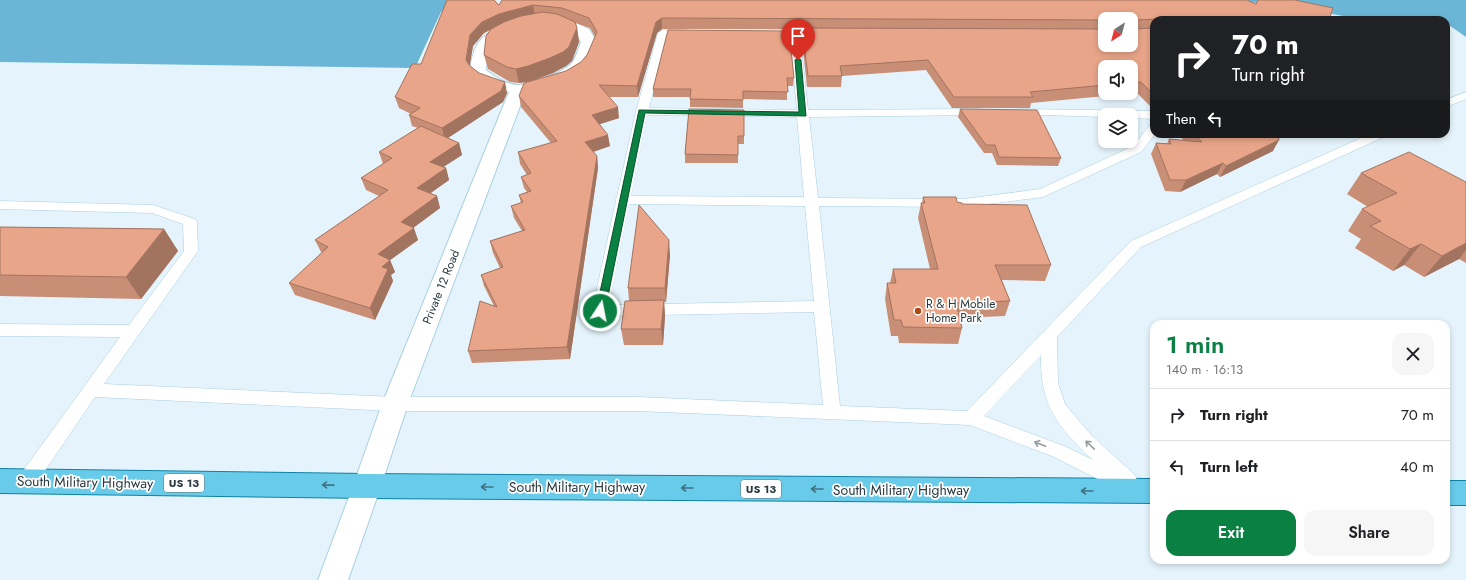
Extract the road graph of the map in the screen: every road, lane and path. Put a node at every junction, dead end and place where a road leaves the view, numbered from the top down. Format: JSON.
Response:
{"nodes":[{"id":1,"x":694,"y":33,"type":"edge"},
{"id":2,"x":757,"y":33,"type":"edge"},
{"id":3,"x":795,"y":33,"type":"junction"},
{"id":4,"x":835,"y":33,"type":"edge"},
{"id":5,"x":518,"y":90,"type":"junction"},
{"id":6,"x":1466,"y":95,"type":"edge"},
{"id":7,"x":1450,"y":102,"type":"edge"},
{"id":8,"x":642,"y":111,"type":"junction"},
{"id":9,"x":991,"y":112,"type":"edge"},
{"id":10,"x":1007,"y":112,"type":"edge"},
{"id":11,"x":803,"y":114,"type":"junction"},
{"id":12,"x":1150,"y":115,"type":"edge"},
{"id":13,"x":1150,"y":133,"type":"edge"},
{"id":14,"x":1371,"y":138,"type":"edge"},
{"id":15,"x":622,"y":200,"type":"junction"},
{"id":16,"x":812,"y":202,"type":"junction"},
{"id":17,"x":0,"y":206,"type":"edge"},
{"id":18,"x":822,"y":306,"type":"junction"},
{"id":19,"x":0,"y":330,"type":"edge"},
{"id":20,"x":133,"y":332,"type":"junction"},
{"id":21,"x":1049,"y":335,"type":"junction"},
{"id":22,"x":90,"y":390,"type":"junction"},
{"id":23,"x":395,"y":404,"type":"junction"},
{"id":24,"x":832,"y":412,"type":"junction"},
{"id":25,"x":971,"y":418,"type":"junction"},
{"id":26,"x":0,"y":480,"type":"edge"},
{"id":27,"x":27,"y":481,"type":"junction"},
{"id":28,"x":367,"y":486,"type":"junction"},
{"id":29,"x":1146,"y":491,"type":"edge"},
{"id":30,"x":1450,"y":493,"type":"edge"},
{"id":31,"x":1466,"y":494,"type":"edge"},
{"id":32,"x":333,"y":580,"type":"edge"}],
"edges":[{"from":1,"to":8,"type":"lane"},
{"from":2,"to":3,"type":"lane"},
{"from":3,"to":4,"type":"lane"},
{"from":3,"to":11,"type":"lane"},
{"from":5,"to":5,"type":"street"},
{"from":5,"to":23,"type":"street","name":"Private 12 Road"},
{"from":6,"to":7,"type":"lane"},
{"from":8,"to":11,"type":"lane"},
{"from":8,"to":15,"type":"lane"},
{"from":9,"to":11,"type":"lane"},
{"from":10,"to":12,"type":"lane"},
{"from":11,"to":16,"type":"lane"},
{"from":13,"to":16,"type":"lane"},
{"from":14,"to":21,"type":"lane"},
{"from":15,"to":16,"type":"lane"},
{"from":15,"to":18,"type":"lane"},
{"from":16,"to":18,"type":"lane"},
{"from":17,"to":20,"type":"lane"},
{"from":18,"to":24,"type":"lane"},
{"from":19,"to":20,"type":"lane"},
{"from":20,"to":22,"type":"lane"},
{"from":21,"to":25,"type":"lane"},
{"from":29,"to":21,"type":"lane","one_way":true},
{"from":22,"to":23,"type":"lane"},
{"from":22,"to":27,"type":"lane"},
{"from":23,"to":24,"type":"lane"},
{"from":23,"to":28,"type":"street","name":"Private 12 Road"},
{"from":24,"to":25,"type":"lane"},
{"from":29,"to":25,"type":"lane","one_way":true},
{"from":26,"to":27,"type":"main road","name":"South Military Highway","number":"US 13"},
{"from":28,"to":27,"type":"main road","name":"South Military Highway","number":"US 13","one_way":true},
{"from":29,"to":28,"type":"main road","name":"South Military Highway","number":"US 13","one_way":true},
{"from":28,"to":32,"type":"street","name":"Private 12 Road"},
{"from":30,"to":31,"type":"main road"}]}
